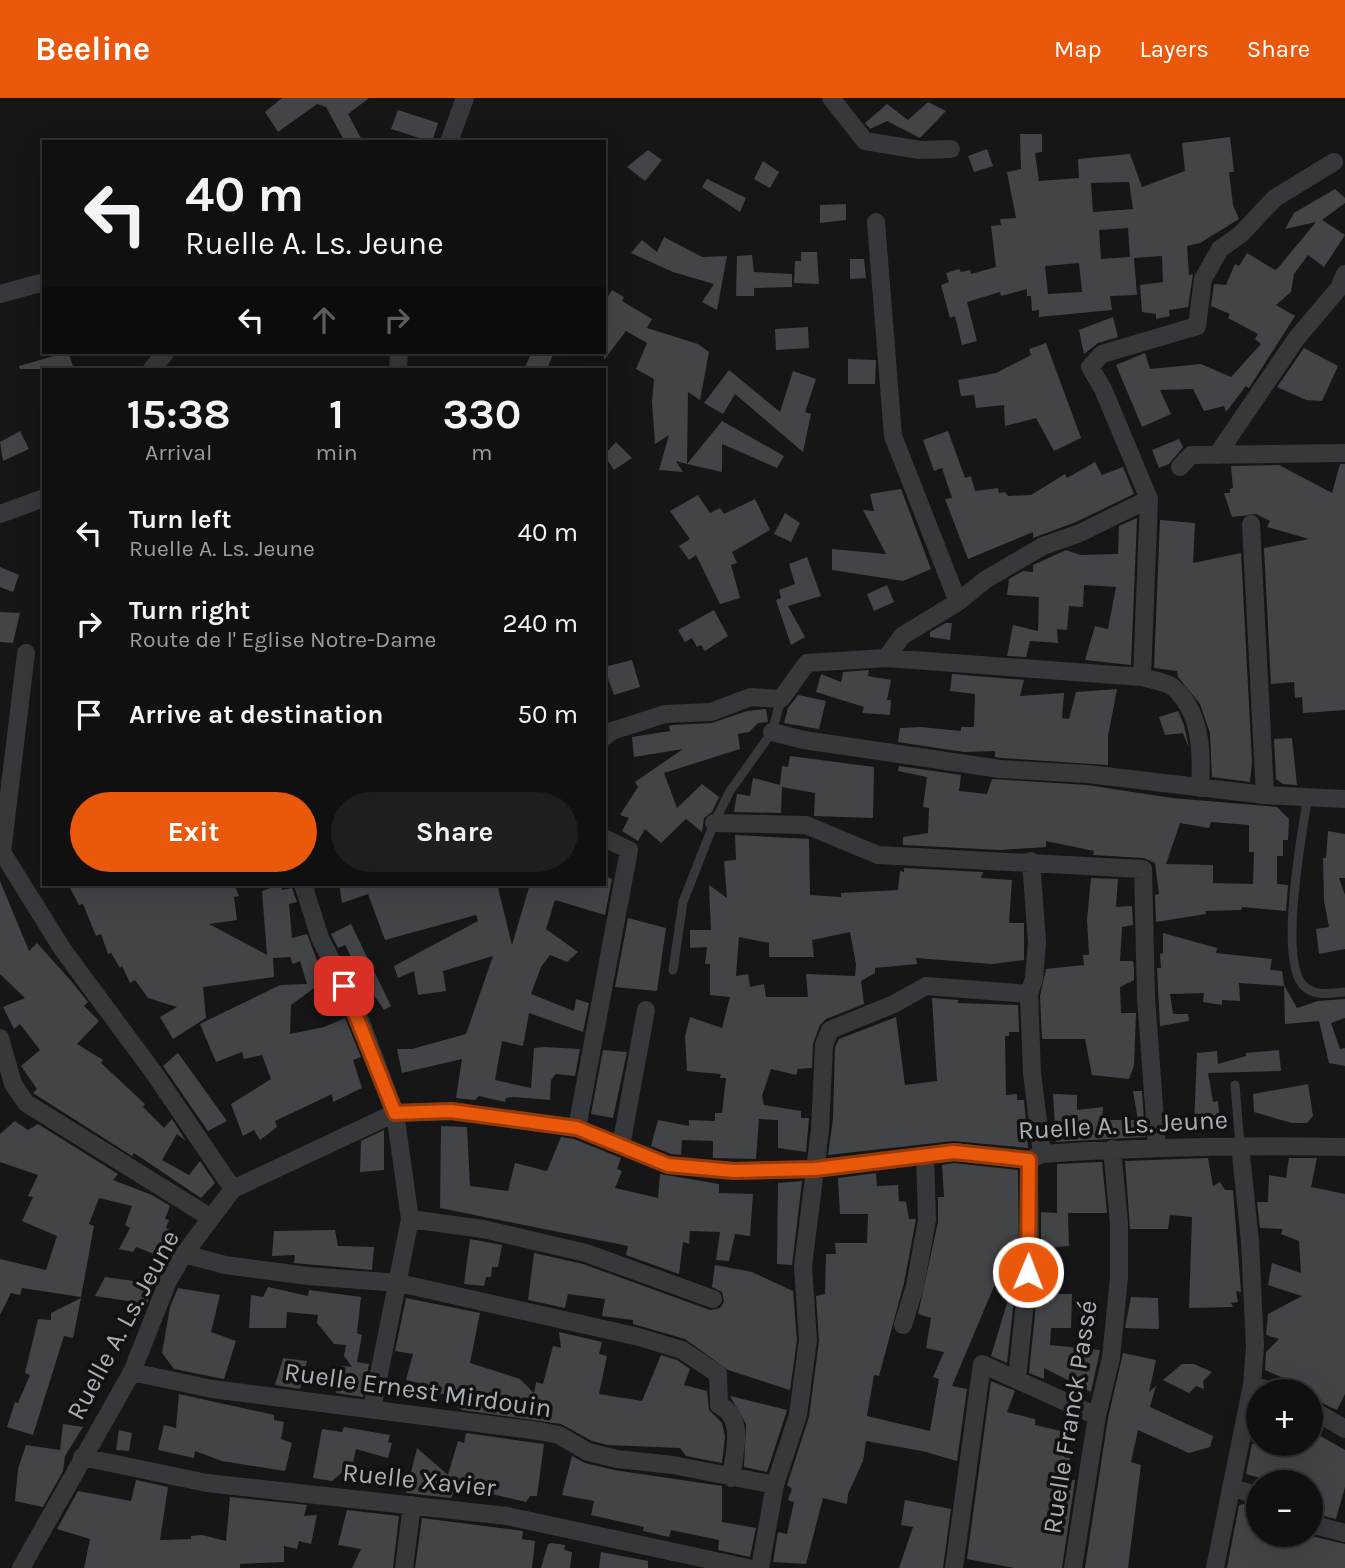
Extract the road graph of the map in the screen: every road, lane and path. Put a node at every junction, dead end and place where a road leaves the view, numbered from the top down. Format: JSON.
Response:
{"nodes":[{"id":1,"x":464,"y":98,"type":"edge"},
{"id":2,"x":831,"y":98,"type":"edge"},
{"id":3,"x":450,"y":140,"type":"edge"},
{"id":4,"x":951,"y":149,"type":"dead end"},
{"id":5,"x":1334,"y":162,"type":"dead end"},
{"id":6,"x":876,"y":222,"type":"dead end"},
{"id":7,"x":1345,"y":274,"type":"edge"},
{"id":8,"x":42,"y":283,"type":"edge"},
{"id":9,"x":0,"y":294,"type":"edge"},
{"id":10,"x":164,"y":354,"type":"edge"},
{"id":11,"x":153,"y":368,"type":"edge"},
{"id":12,"x":1345,"y":453,"type":"edge"},
{"id":13,"x":1217,"y":455,"type":"junction"},
{"id":14,"x":1180,"y":467,"type":"dead end"},
{"id":15,"x":42,"y":499,"type":"edge"},
{"id":16,"x":1149,"y":499,"type":"junction"},
{"id":17,"x":0,"y":514,"type":"edge"},
{"id":18,"x":1251,"y":524,"type":"dead end"},
{"id":19,"x":958,"y":602,"type":"junction"},
{"id":20,"x":26,"y":653,"type":"dead end"},
{"id":21,"x":886,"y":658,"type":"junction"},
{"id":22,"x":1142,"y":677,"type":"junction"},
{"id":23,"x":780,"y":699,"type":"junction"},
{"id":24,"x":772,"y":732,"type":"junction"},
{"id":25,"x":606,"y":736,"type":"edge"},
{"id":26,"x":1200,"y":788,"type":"junction"},
{"id":27,"x":1265,"y":795,"type":"junction"},
{"id":28,"x":1308,"y":796,"type":"junction"},
{"id":29,"x":1345,"y":799,"type":"edge"},
{"id":30,"x":714,"y":823,"type":"junction"},
{"id":31,"x":606,"y":839,"type":"edge"},
{"id":32,"x":1031,"y":861,"type":"junction"},
{"id":33,"x":304,"y":886,"type":"edge"},
{"id":34,"x":673,"y":970,"type":"dead end"},
{"id":35,"x":1345,"y":992,"type":"edge"},
{"id":36,"x":1029,"y":994,"type":"junction"},
{"id":37,"x":646,"y":1010,"type":"dead end"},
{"id":38,"x":0,"y":1038,"type":"edge"},
{"id":39,"x":1235,"y":1085,"type":"dead end"},
{"id":40,"x":395,"y":1113,"type":"junction"},
{"id":41,"x":577,"y":1128,"type":"junction"},
{"id":42,"x":1240,"y":1144,"type":"junction"},
{"id":43,"x":621,"y":1146,"type":"junction"},
{"id":44,"x":1157,"y":1147,"type":"junction"},
{"id":45,"x":1345,"y":1147,"type":"edge"},
{"id":46,"x":1112,"y":1149,"type":"junction"},
{"id":47,"x":925,"y":1156,"type":"junction"},
{"id":48,"x":1036,"y":1157,"type":"junction"},
{"id":49,"x":815,"y":1169,"type":"junction"},
{"id":50,"x":233,"y":1189,"type":"junction"},
{"id":51,"x":211,"y":1218,"type":"junction"},
{"id":52,"x":410,"y":1219,"type":"junction"},
{"id":53,"x":184,"y":1254,"type":"junction"},
{"id":54,"x":399,"y":1283,"type":"junction"},
{"id":55,"x":713,"y":1298,"type":"dead end"},
{"id":56,"x":903,"y":1325,"type":"dead end"},
{"id":57,"x":132,"y":1372,"type":"junction"},
{"id":58,"x":1017,"y":1378,"type":"junction"},
{"id":59,"x":1252,"y":1379,"type":"edge"},
{"id":60,"x":372,"y":1409,"type":"junction"},
{"id":61,"x":1246,"y":1414,"type":"edge"},
{"id":62,"x":1097,"y":1416,"type":"junction"},
{"id":63,"x":1323,"y":1416,"type":"edge"},
{"id":64,"x":1345,"y":1429,"type":"edge"},
{"id":65,"x":82,"y":1457,"type":"junction"},
{"id":66,"x":731,"y":1478,"type":"junction"},
{"id":67,"x":775,"y":1485,"type":"junction"},
{"id":68,"x":1231,"y":1487,"type":"junction"},
{"id":69,"x":1246,"y":1492,"type":"edge"},
{"id":70,"x":412,"y":1505,"type":"junction"},
{"id":71,"x":1323,"y":1527,"type":"edge"},
{"id":72,"x":1345,"y":1533,"type":"edge"},
{"id":73,"x":21,"y":1568,"type":"edge"},
{"id":74,"x":404,"y":1568,"type":"edge"},
{"id":75,"x":748,"y":1568,"type":"edge"},
{"id":76,"x":760,"y":1568,"type":"edge"},
{"id":77,"x":954,"y":1568,"type":"edge"},
{"id":78,"x":1073,"y":1568,"type":"edge"},
{"id":79,"x":1215,"y":1568,"type":"edge"}],
"edges":[{"from":1,"to":3,"type":"street"},
{"from":2,"to":4,"type":"street"},
{"from":5,"to":16,"type":"street"},
{"from":6,"to":19,"type":"street"},
{"from":7,"to":13,"type":"street"},
{"from":8,"to":9,"type":"street"},
{"from":10,"to":11,"type":"street"},
{"from":12,"to":13,"type":"street"},
{"from":13,"to":14,"type":"street"},
{"from":15,"to":17,"type":"street"},
{"from":16,"to":19,"type":"street"},
{"from":16,"to":22,"type":"street"},
{"from":18,"to":27,"type":"street"},
{"from":19,"to":21,"type":"street"},
{"from":20,"to":50,"type":"street"},
{"from":21,"to":22,"type":"street"},
{"from":21,"to":23,"type":"street"},
{"from":22,"to":26,"type":"street"},
{"from":23,"to":24,"type":"lane"},
{"from":23,"to":25,"type":"street"},
{"from":24,"to":26,"type":"street"},
{"from":24,"to":30,"type":"lane"},
{"from":26,"to":27,"type":"street"},
{"from":27,"to":28,"type":"street"},
{"from":28,"to":29,"type":"street"},
{"from":28,"to":35,"type":"lane"},
{"from":30,"to":32,"type":"street"},
{"from":30,"to":34,"type":"lane"},
{"from":31,"to":41,"type":"street"},
{"from":32,"to":36,"type":"street"},
{"from":32,"to":44,"type":"street"},
{"from":33,"to":40,"type":"street"},
{"from":36,"to":48,"type":"street"},
{"from":36,"to":49,"type":"street"},
{"from":37,"to":43,"type":"street"},
{"from":38,"to":51,"type":"street"},
{"from":39,"to":42,"type":"lane"},
{"from":40,"to":41,"type":"street","name":"Ruelle A. Ls. Jeune"},
{"from":40,"to":50,"type":"street","name":"Ruelle A. Ls. Jeune"},
{"from":40,"to":52,"type":"street"},
{"from":41,"to":43,"type":"street","name":"Ruelle A. Ls. Jeune"},
{"from":42,"to":44,"type":"street","name":"Ruelle A. Ls. Jeune"},
{"from":42,"to":45,"type":"street","name":"Ruelle A. Ls. Jeune"},
{"from":42,"to":59,"type":"street"},
{"from":43,"to":49,"type":"street","name":"Ruelle A. Ls. Jeune"},
{"from":44,"to":46,"type":"street","name":"Ruelle A. Ls. Jeune"},
{"from":46,"to":48,"type":"street","name":"Ruelle A. Ls. Jeune"},
{"from":46,"to":62,"type":"street","name":"Ruelle Franck Passé"},
{"from":47,"to":48,"type":"street","name":"Ruelle A. Ls. Jeune"},
{"from":47,"to":49,"type":"street","name":"Ruelle A. Ls. Jeune"},
{"from":47,"to":56,"type":"street"},
{"from":48,"to":58,"type":"street"},
{"from":49,"to":67,"type":"street"},
{"from":50,"to":51,"type":"street","name":"Ruelle A. Ls. Jeune"},
{"from":51,"to":53,"type":"street","name":"Ruelle A. Ls. Jeune"},
{"from":52,"to":54,"type":"street"},
{"from":52,"to":55,"type":"street"},
{"from":53,"to":54,"type":"street"},
{"from":53,"to":57,"type":"street","name":"Ruelle A. Ls. Jeune"},
{"from":54,"to":60,"type":"street"},
{"from":54,"to":66,"type":"street"},
{"from":57,"to":60,"type":"street","name":"Ruelle Ernest Mirdouin"},
{"from":57,"to":65,"type":"street","name":"Ruelle A. Ls. Jeune"},
{"from":58,"to":62,"type":"street"},
{"from":58,"to":77,"type":"street"},
{"from":60,"to":66,"type":"street","name":"Ruelle Ernest Mirdouin"},
{"from":61,"to":68,"type":"street"},
{"from":62,"to":78,"type":"street","name":"Ruelle Franck Passé"},
{"from":63,"to":64,"type":"street"},
{"from":65,"to":70,"type":"street","name":"Ruelle Xavier"},
{"from":65,"to":73,"type":"street","name":"Ruelle A. Ls. Jeune"},
{"from":66,"to":67,"type":"street","name":"Ruelle Ernest Mirdouin"},
{"from":67,"to":76,"type":"street"},
{"from":68,"to":69,"type":"street"},
{"from":68,"to":79,"type":"street"},
{"from":70,"to":74,"type":"street"},
{"from":70,"to":75,"type":"street","name":"Ruelle Xavier"},
{"from":71,"to":72,"type":"street"}]}
